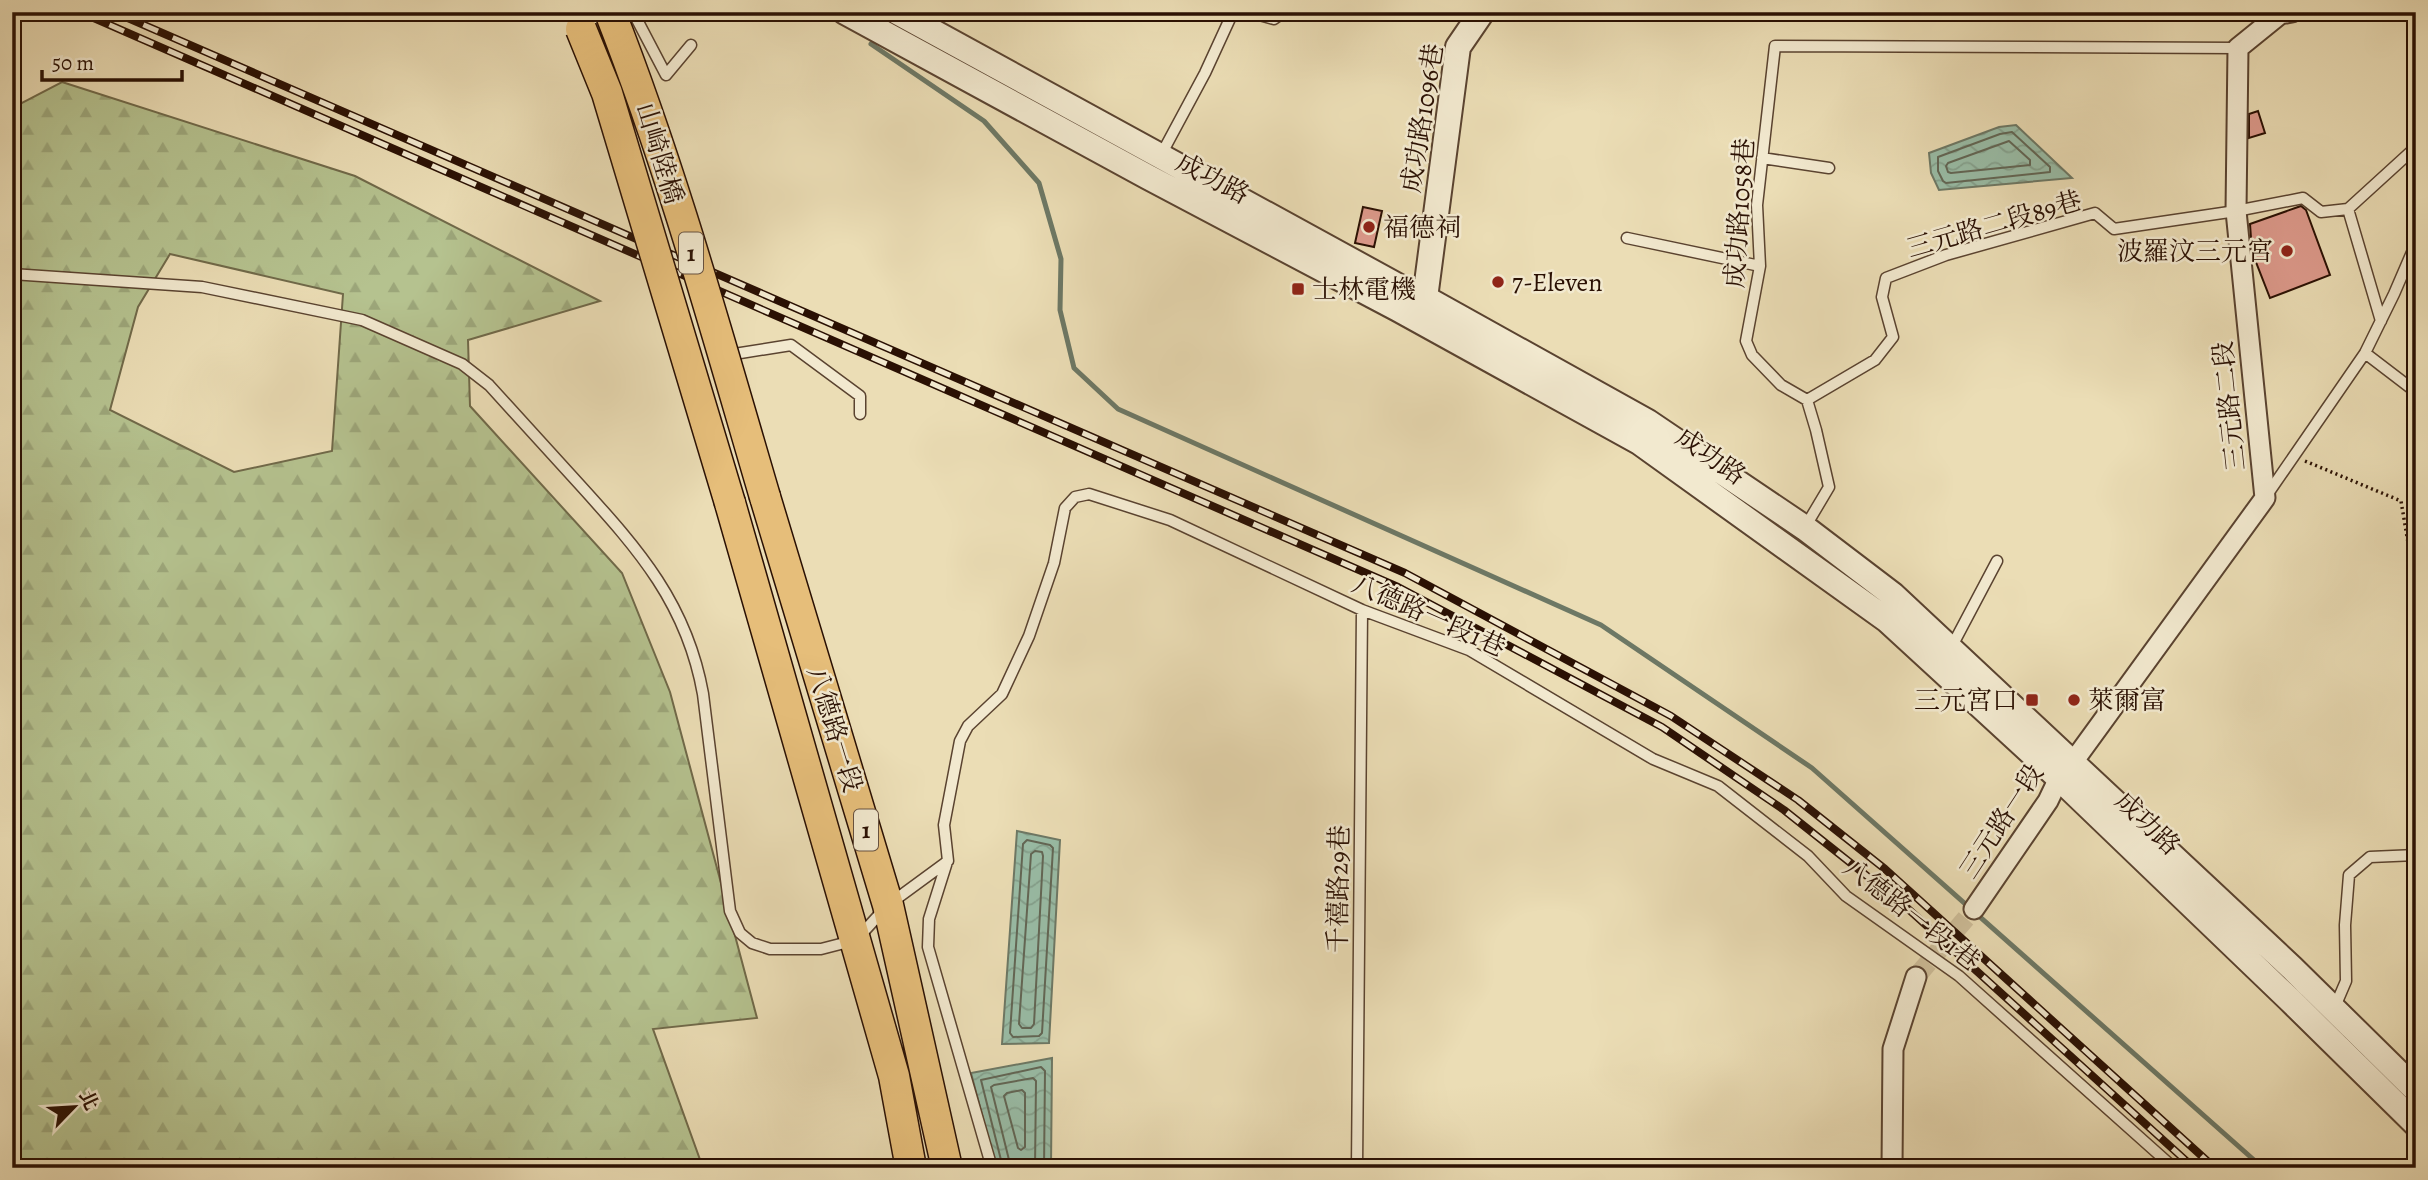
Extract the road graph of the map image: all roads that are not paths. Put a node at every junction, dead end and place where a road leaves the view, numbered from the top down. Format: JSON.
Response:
{"nodes":[{"id":1,"x":610,"y":12,"type":"edge"},
{"id":2,"x":633,"y":12,"type":"edge"},
{"id":3,"x":897,"y":12,"type":"edge"},
{"id":4,"x":1233,"y":12,"type":"edge"},
{"id":5,"x":1250,"y":12,"type":"edge"},
{"id":6,"x":1284,"y":12,"type":"edge"},
{"id":7,"x":1482,"y":12,"type":"edge"},
{"id":8,"x":2284,"y":13,"type":"edge"},
{"id":9,"x":858,"y":16,"type":"edge"},
{"id":10,"x":576,"y":21,"type":"edge"},
{"id":11,"x":691,"y":45,"type":"dead end"},
{"id":12,"x":2238,"y":48,"type":"junction"},
{"id":13,"x":2416,"y":147,"type":"edge"},
{"id":14,"x":1762,"y":158,"type":"junction"},
{"id":15,"x":1154,"y":167,"type":"junction"},
{"id":16,"x":1829,"y":168,"type":"dead end"},
{"id":17,"x":2348,"y":209,"type":"junction"},
{"id":18,"x":2236,"y":211,"type":"junction"},
{"id":19,"x":1627,"y":238,"type":"dead end"},
{"id":20,"x":2416,"y":243,"type":"edge"},
{"id":21,"x":1760,"y":267,"type":"junction"},
{"id":22,"x":12,"y":274,"type":"edge"},
{"id":23,"x":1421,"y":309,"type":"junction"},
{"id":24,"x":2381,"y":321,"type":"junction"},
{"id":25,"x":2365,"y":353,"type":"junction"},
{"id":26,"x":724,"y":356,"type":"junction"},
{"id":27,"x":2416,"y":392,"type":"edge"},
{"id":28,"x":1807,"y":400,"type":"junction"},
{"id":29,"x":860,"y":414,"type":"dead end"},
{"id":30,"x":765,"y":497,"type":"joint"},
{"id":31,"x":2265,"y":498,"type":"junction"},
{"id":32,"x":730,"y":503,"type":"joint"},
{"id":33,"x":1805,"y":528,"type":"junction"},
{"id":34,"x":1787,"y":547,"type":"junction"},
{"id":35,"x":1997,"y":561,"type":"dead end"},
{"id":36,"x":1362,"y":610,"type":"junction"},
{"id":37,"x":1950,"y":649,"type":"junction"},
{"id":38,"x":2066,"y":770,"type":"junction"},
{"id":39,"x":2416,"y":855,"type":"edge"},
{"id":40,"x":948,"y":861,"type":"junction"},
{"id":41,"x":888,"y":905,"type":"junction"},
{"id":42,"x":1974,"y":909,"type":"tunnel mouth"},
{"id":43,"x":856,"y":940,"type":"junction"},
{"id":44,"x":1916,"y":977,"type":"tunnel mouth"},
{"id":45,"x":2334,"y":1009,"type":"junction"},
{"id":46,"x":2416,"y":1090,"type":"edge"},
{"id":47,"x":2416,"y":1124,"type":"edge"},
{"id":48,"x":911,"y":1168,"type":"edge"},
{"id":49,"x":947,"y":1168,"type":"edge"},
{"id":50,"x":992,"y":1168,"type":"edge"},
{"id":51,"x":1357,"y":1168,"type":"edge"},
{"id":52,"x":1892,"y":1168,"type":"edge"},
{"id":53,"x":2174,"y":1168,"type":"edge"}],
"edges":[{"from":1,"to":26,"type":"main road","name":"山崎陸橋","number":"1","bridge":true},
{"from":2,"to":11,"type":"lane"},
{"from":3,"to":15,"type":"street","name":"成功路"},
{"from":4,"to":15,"type":"lane"},
{"from":5,"to":6,"type":"lane"},
{"from":7,"to":23,"type":"street","name":"成功路1096巷"},
{"from":8,"to":12,"type":"street"},
{"from":9,"to":15,"type":"street","name":"成功路"},
{"from":10,"to":32,"type":"main road","name":"山崎陸橋","number":"1","bridge":true},
{"from":12,"to":14,"type":"lane","name":"成功路1058巷"},
{"from":12,"to":18,"type":"street","name":"三元路二段"},
{"from":13,"to":17,"type":"lane"},
{"from":14,"to":16,"type":"lane"},
{"from":14,"to":21,"type":"lane","name":"成功路1058巷"},
{"from":15,"to":23,"type":"street","name":"成功路"},
{"from":17,"to":18,"type":"lane"},
{"from":17,"to":24,"type":"lane"},
{"from":18,"to":28,"type":"lane","name":"三元路二段89巷"},
{"from":18,"to":31,"type":"street","name":"三元路二段"},
{"from":19,"to":21,"type":"lane"},
{"from":20,"to":24,"type":"lane"},
{"from":21,"to":28,"type":"lane","name":"成功路1058巷"},
{"from":22,"to":43,"type":"lane"},
{"from":23,"to":33,"type":"street","name":"成功路"},
{"from":23,"to":34,"type":"street","name":"成功路"},
{"from":24,"to":25,"type":"lane"},
{"from":25,"to":27,"type":"lane"},
{"from":25,"to":31,"type":"lane"},
{"from":26,"to":29,"type":"lane"},
{"from":26,"to":30,"type":"main road","name":"山崎陸橋","number":"1","bridge":true},
{"from":28,"to":33,"type":"lane"},
{"from":30,"to":41,"type":"main road","name":"八德路一段","number":"1"},
{"from":31,"to":38,"type":"street","name":"三元路二段"},
{"from":32,"to":43,"type":"main road","name":"八德路一段","number":"1"},
{"from":33,"to":34,"type":"lane"},
{"from":33,"to":37,"type":"street","name":"成功路"},
{"from":34,"to":38,"type":"street","name":"成功路"},
{"from":35,"to":37,"type":"lane"},
{"from":36,"to":40,"type":"lane","name":"八德路一段1巷"},
{"from":36,"to":51,"type":"lane","name":"千禧路29巷"},
{"from":36,"to":53,"type":"lane","name":"八德路一段1巷"},
{"from":37,"to":38,"type":"street","name":"成功路"},
{"from":38,"to":42,"type":"street","name":"三元路一段"},
{"from":38,"to":45,"type":"street","name":"成功路"},
{"from":38,"to":47,"type":"street","name":"成功路"},
{"from":39,"to":45,"type":"lane"},
{"from":40,"to":41,"type":"lane"},
{"from":40,"to":50,"type":"lane"},
{"from":41,"to":43,"type":"lane"},
{"from":41,"to":49,"type":"main road","name":"八德路一段","number":"1"},
{"from":43,"to":48,"type":"main road","name":"八德路一段","number":"1"},
{"from":44,"to":52,"type":"street"},
{"from":45,"to":46,"type":"street","name":"成功路"}]}
